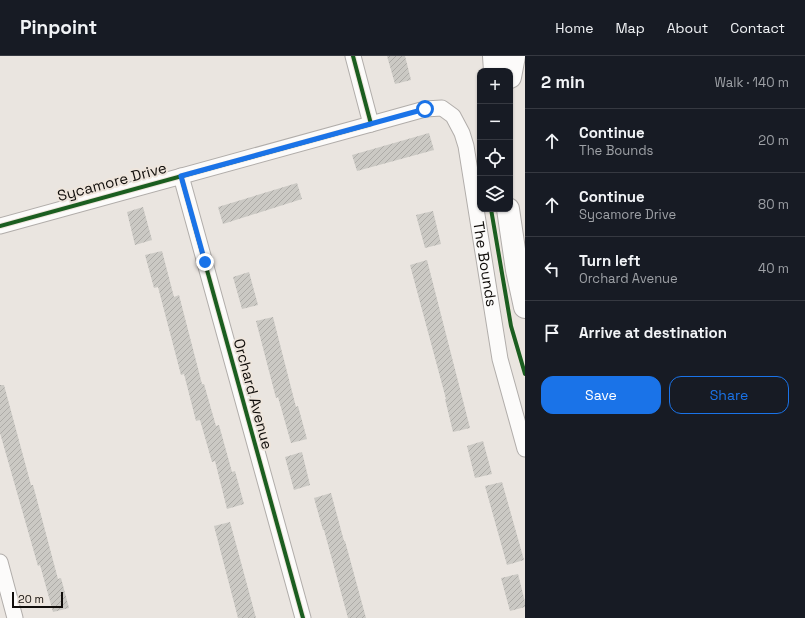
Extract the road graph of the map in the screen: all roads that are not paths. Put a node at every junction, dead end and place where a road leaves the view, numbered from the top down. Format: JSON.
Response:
{"nodes":[{"id":1,"x":353,"y":56,"type":"edge"},
{"id":2,"x":494,"y":56,"type":"edge"},
{"id":3,"x":514,"y":56,"type":"edge"},
{"id":4,"x":495,"y":68,"type":"edge"},
{"id":5,"x":512,"y":68,"type":"edge"},
{"id":6,"x":371,"y":124,"type":"junction"},
{"id":7,"x":181,"y":176,"type":"junction"},
{"id":8,"x":508,"y":212,"type":"edge"},
{"id":9,"x":0,"y":226,"type":"edge"},
{"id":10,"x":525,"y":307,"type":"edge"},
{"id":11,"x":525,"y":450,"type":"edge"},
{"id":12,"x":0,"y":562,"type":"edge"},
{"id":13,"x":15,"y":618,"type":"edge"},
{"id":14,"x":303,"y":618,"type":"edge"}],
"edges":[{"from":1,"to":6,"type":"street"},
{"from":2,"to":4,"type":"main road"},
{"from":3,"to":5,"type":"main road"},
{"from":6,"to":7,"type":"street","name":"Sycamore Drive"},
{"from":6,"to":11,"type":"street","name":"The Bounds"},
{"from":7,"to":9,"type":"street","name":"Sycamore Drive"},
{"from":7,"to":14,"type":"street","name":"Orchard Avenue"},
{"from":8,"to":10,"type":"main road"},
{"from":12,"to":13,"type":"street"}]}
